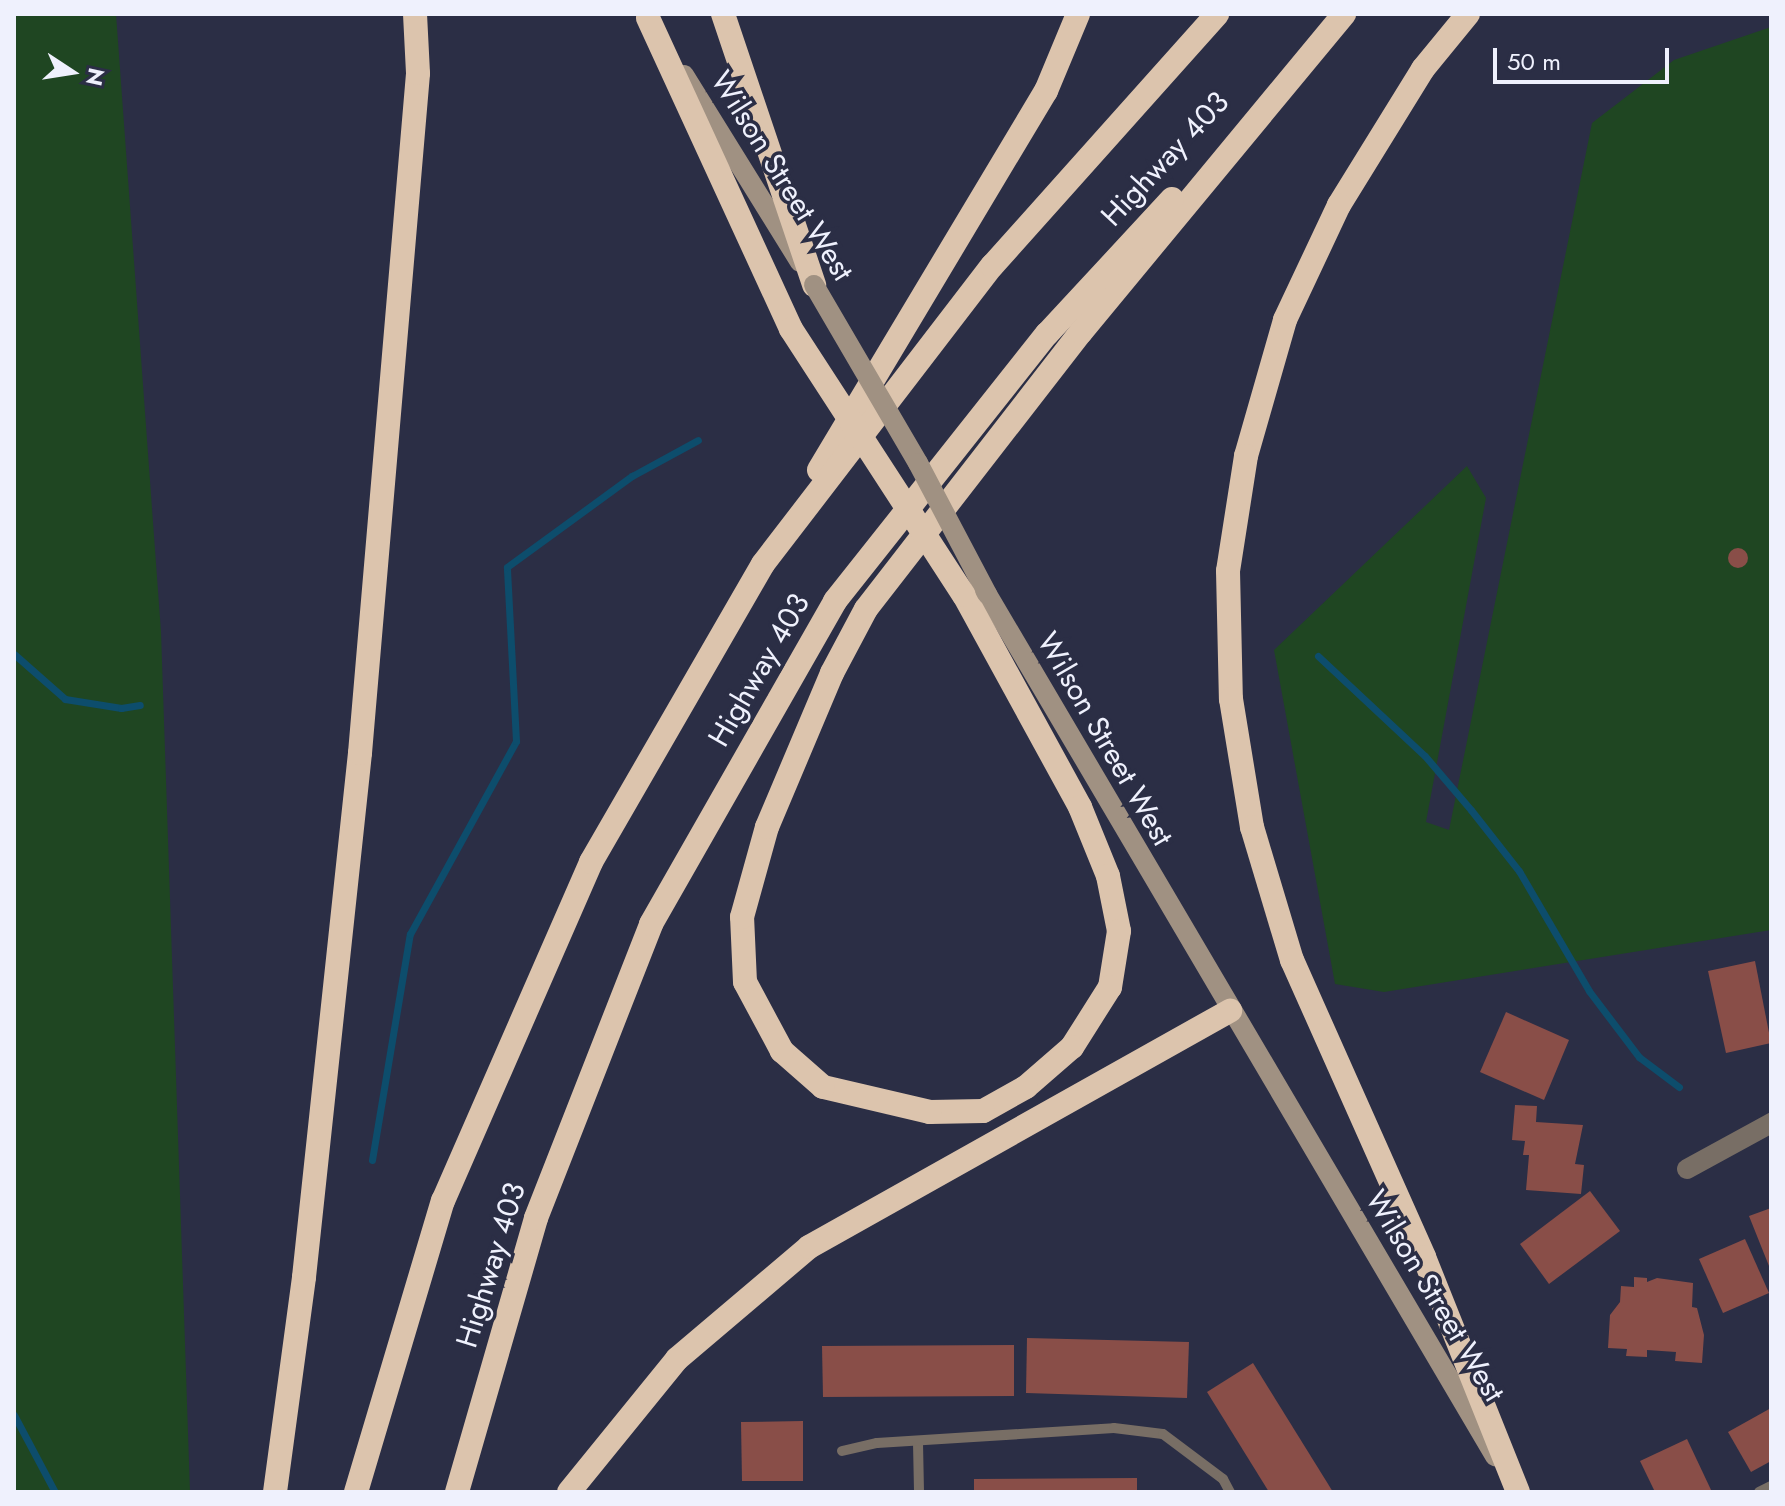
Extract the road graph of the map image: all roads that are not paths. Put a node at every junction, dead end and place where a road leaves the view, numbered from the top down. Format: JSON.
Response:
{"nodes":[{"id":1,"x":415,"y":14,"type":"edge"},
{"id":2,"x":723,"y":14,"type":"edge"},
{"id":3,"x":1078,"y":14,"type":"edge"},
{"id":4,"x":1217,"y":14,"type":"edge"},
{"id":5,"x":1343,"y":14,"type":"edge"},
{"id":6,"x":1468,"y":14,"type":"edge"},
{"id":7,"x":647,"y":16,"type":"edge"},
{"id":8,"x":814,"y":285,"type":"junction"},
{"id":9,"x":763,"y":564,"type":"junction"},
{"id":10,"x":975,"y":595,"type":"junction"},
{"id":11,"x":1230,"y":1011,"type":"junction"},
{"id":12,"x":1771,"y":1123,"type":"edge"},
{"id":13,"x":1687,"y":1169,"type":"dead end"},
{"id":14,"x":918,"y":1443,"type":"junction"},
{"id":15,"x":842,"y":1451,"type":"dead end"},
{"id":16,"x":1771,"y":1486,"type":"edge"},
{"id":17,"x":275,"y":1492,"type":"edge"},
{"id":18,"x":356,"y":1492,"type":"edge"},
{"id":19,"x":457,"y":1492,"type":"edge"},
{"id":20,"x":569,"y":1492,"type":"edge"},
{"id":21,"x":919,"y":1492,"type":"edge"},
{"id":22,"x":1230,"y":1492,"type":"edge"},
{"id":23,"x":1517,"y":1492,"type":"edge"},
{"id":24,"x":1759,"y":1492,"type":"edge"}],
"edges":[{"from":1,"to":17,"type":"highway"},
{"from":2,"to":8,"type":"highway"},
{"from":3,"to":9,"type":"highway"},
{"from":4,"to":9,"type":"highway","name":"Highway 403"},
{"from":5,"to":10,"type":"highway"},
{"from":5,"to":19,"type":"highway","name":"Highway 403"},
{"from":6,"to":23,"type":"highway"},
{"from":7,"to":8,"type":"main road","name":"Wilson Street West"},
{"from":7,"to":10,"type":"highway","bridge":true},
{"from":8,"to":10,"type":"main road","name":"Wilson Street West","bridge":true},
{"from":9,"to":18,"type":"highway","name":"Highway 403"},
{"from":10,"to":11,"type":"main road","name":"Wilson Street West"},
{"from":11,"to":20,"type":"highway"},
{"from":11,"to":23,"type":"main road","name":"Wilson Street West"},
{"from":12,"to":13,"type":"street"},
{"from":14,"to":15,"type":"lane"},
{"from":14,"to":21,"type":"lane"},
{"from":14,"to":22,"type":"lane"},
{"from":16,"to":24,"type":"lane"}]}
